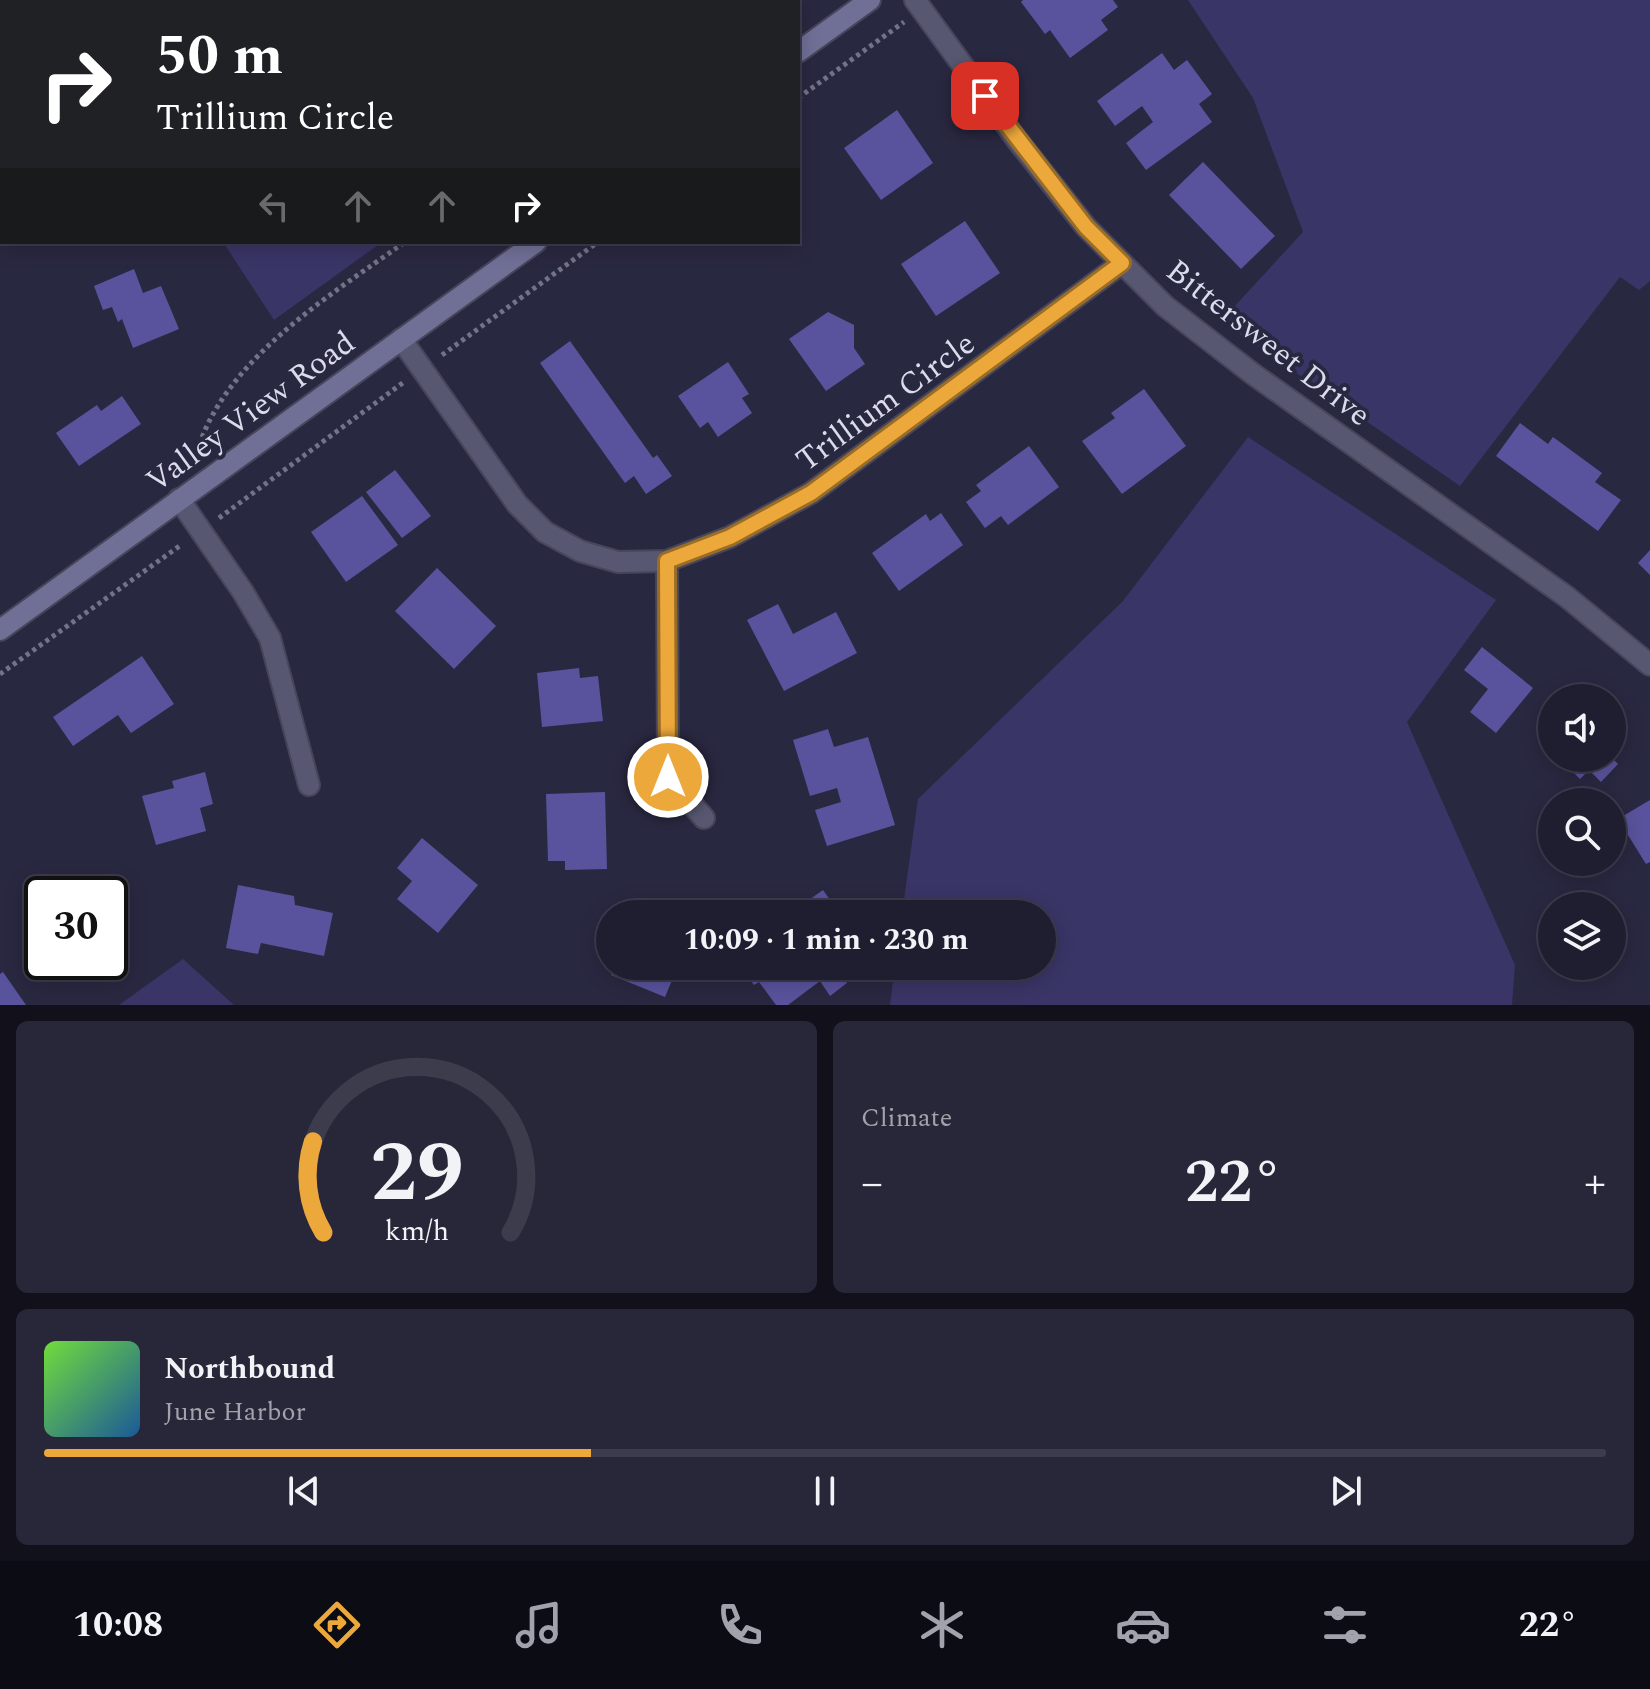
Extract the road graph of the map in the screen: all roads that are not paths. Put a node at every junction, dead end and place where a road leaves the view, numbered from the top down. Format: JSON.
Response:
{"nodes":[{"id":1,"x":870,"y":0,"type":"edge"},
{"id":2,"x":918,"y":4,"type":"edge"},
{"id":3,"x":800,"y":51,"type":"edge"},
{"id":4,"x":533,"y":244,"type":"edge"},
{"id":5,"x":1122,"y":263,"type":"junction"},
{"id":6,"x":401,"y":339,"type":"junction"},
{"id":7,"x":179,"y":499,"type":"junction"},
{"id":8,"x":667,"y":561,"type":"junction"},
{"id":9,"x":0,"y":630,"type":"edge"},
{"id":10,"x":1650,"y":665,"type":"edge"},
{"id":11,"x":309,"y":785,"type":"dead end"},
{"id":12,"x":704,"y":818,"type":"dead end"}],
"edges":[{"from":1,"to":3,"type":"main road"},
{"from":2,"to":5,"type":"street","name":"Bittersweet Drive"},
{"from":4,"to":6,"type":"main road","name":"Valley View Road"},
{"from":5,"to":8,"type":"street","name":"Trillium Circle"},
{"from":5,"to":10,"type":"street","name":"Bittersweet Drive"},
{"from":6,"to":7,"type":"main road","name":"Valley View Road"},
{"from":6,"to":8,"type":"street","name":"Trillium Circle"},
{"from":7,"to":9,"type":"main road","name":"Valley View Road"},
{"from":7,"to":11,"type":"street"},
{"from":8,"to":12,"type":"street"}]}
